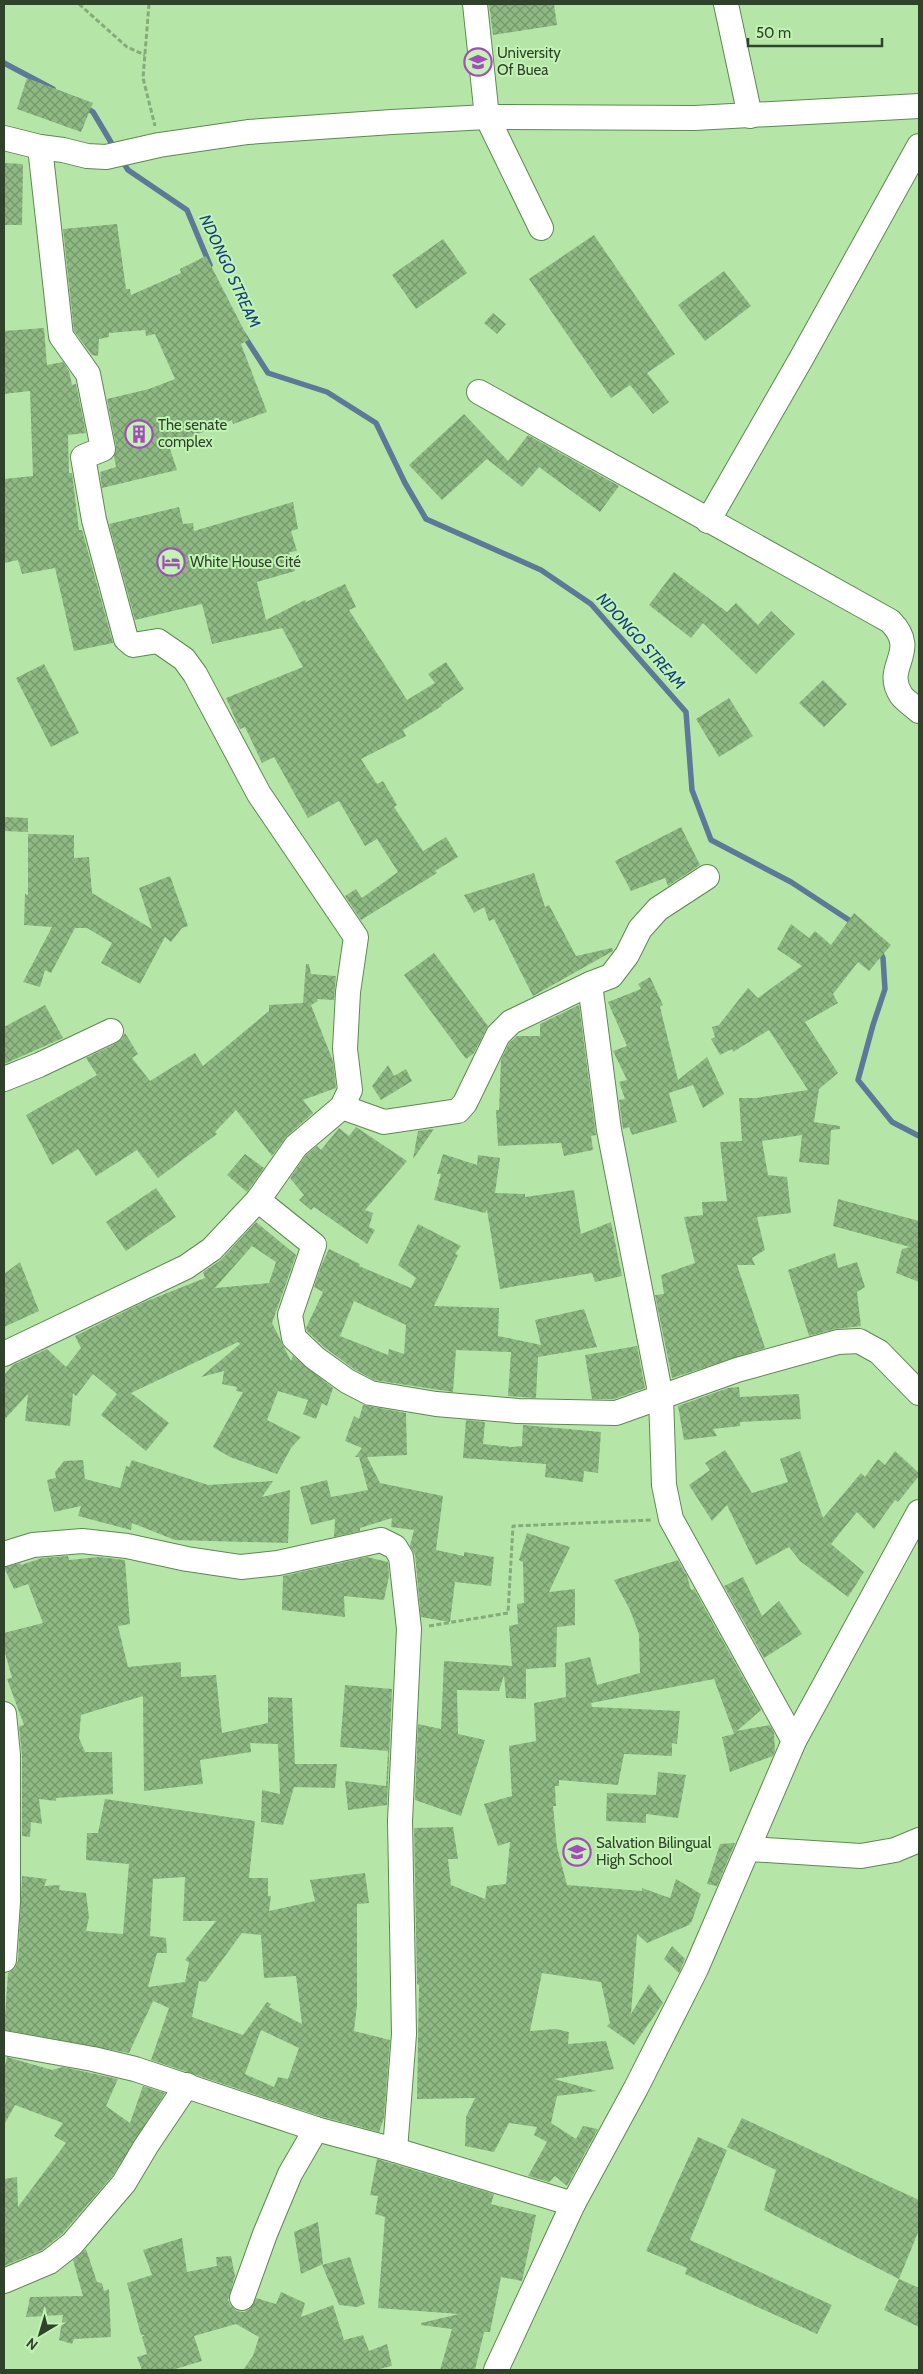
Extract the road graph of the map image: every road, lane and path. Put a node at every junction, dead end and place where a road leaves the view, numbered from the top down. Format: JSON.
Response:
{"nodes":[{"id":1,"x":79,"y":4,"type":"edge"},
{"id":2,"x":148,"y":4,"type":"edge"},
{"id":3,"x":474,"y":4,"type":"edge"},
{"id":4,"x":726,"y":4,"type":"edge"},
{"id":5,"x":145,"y":55,"type":"junction"},
{"id":6,"x":919,"y":106,"type":"edge"},
{"id":7,"x":750,"y":116,"type":"junction"},
{"id":8,"x":487,"y":117,"type":"junction"},
{"id":9,"x":4,"y":138,"type":"edge"},
{"id":10,"x":159,"y":145,"type":"junction"},
{"id":11,"x":919,"y":146,"type":"edge"},
{"id":12,"x":40,"y":148,"type":"junction"},
{"id":13,"x":541,"y":228,"type":"dead end"},
{"id":14,"x":479,"y":392,"type":"dead end"},
{"id":15,"x":708,"y":521,"type":"junction"},
{"id":16,"x":919,"y":711,"type":"edge"},
{"id":17,"x":707,"y":877,"type":"dead end"},
{"id":18,"x":590,"y":984,"type":"junction"},
{"id":19,"x":111,"y":1031,"type":"dead end"},
{"id":20,"x":4,"y":1079,"type":"edge"},
{"id":21,"x":342,"y":1107,"type":"junction"},
{"id":22,"x":258,"y":1200,"type":"junction"},
{"id":23,"x":4,"y":1354,"type":"edge"},
{"id":24,"x":919,"y":1392,"type":"edge"},
{"id":25,"x":661,"y":1397,"type":"junction"},
{"id":26,"x":919,"y":1512,"type":"edge"},
{"id":27,"x":670,"y":1519,"type":"junction"},
{"id":28,"x":4,"y":1554,"type":"edge"},
{"id":29,"x":409,"y":1629,"type":"junction"},
{"id":30,"x":4,"y":1714,"type":"edge"},
{"id":31,"x":794,"y":1741,"type":"junction"},
{"id":32,"x":919,"y":1840,"type":"edge"},
{"id":33,"x":749,"y":1849,"type":"junction"},
{"id":34,"x":4,"y":1960,"type":"edge"},
{"id":35,"x":4,"y":2043,"type":"edge"},
{"id":36,"x":188,"y":2085,"type":"junction"},
{"id":37,"x":316,"y":2129,"type":"junction"},
{"id":38,"x":395,"y":2150,"type":"junction"},
{"id":39,"x":573,"y":2204,"type":"junction"},
{"id":40,"x":4,"y":2281,"type":"edge"},
{"id":41,"x":242,"y":2298,"type":"dead end"},
{"id":42,"x":496,"y":2370,"type":"edge"}],
"edges":[{"from":1,"to":5,"type":"path"},
{"from":2,"to":5,"type":"path"},
{"from":3,"to":8,"type":"street"},
{"from":4,"to":7,"type":"street"},
{"from":5,"to":10,"type":"path"},
{"from":6,"to":7,"type":"street"},
{"from":7,"to":8,"type":"street"},
{"from":8,"to":10,"type":"street"},
{"from":8,"to":13,"type":"street"},
{"from":9,"to":12,"type":"street"},
{"from":10,"to":12,"type":"street"},
{"from":11,"to":15,"type":"street"},
{"from":12,"to":21,"type":"street"},
{"from":14,"to":15,"type":"street"},
{"from":15,"to":16,"type":"street"},
{"from":17,"to":18,"type":"street"},
{"from":18,"to":21,"type":"street"},
{"from":18,"to":25,"type":"street"},
{"from":19,"to":20,"type":"street"},
{"from":21,"to":22,"type":"street"},
{"from":22,"to":23,"type":"street"},
{"from":22,"to":25,"type":"street"},
{"from":24,"to":25,"type":"street"},
{"from":25,"to":27,"type":"street"},
{"from":26,"to":31,"type":"street"},
{"from":27,"to":29,"type":"path"},
{"from":27,"to":31,"type":"street"},
{"from":28,"to":29,"type":"street"},
{"from":29,"to":38,"type":"street"},
{"from":30,"to":34,"type":"street"},
{"from":31,"to":33,"type":"street"},
{"from":32,"to":33,"type":"street"},
{"from":33,"to":39,"type":"street"},
{"from":35,"to":36,"type":"street"},
{"from":36,"to":37,"type":"street"},
{"from":36,"to":40,"type":"street"},
{"from":37,"to":38,"type":"street"},
{"from":37,"to":41,"type":"street"},
{"from":38,"to":39,"type":"street"},
{"from":39,"to":42,"type":"street"}]}
